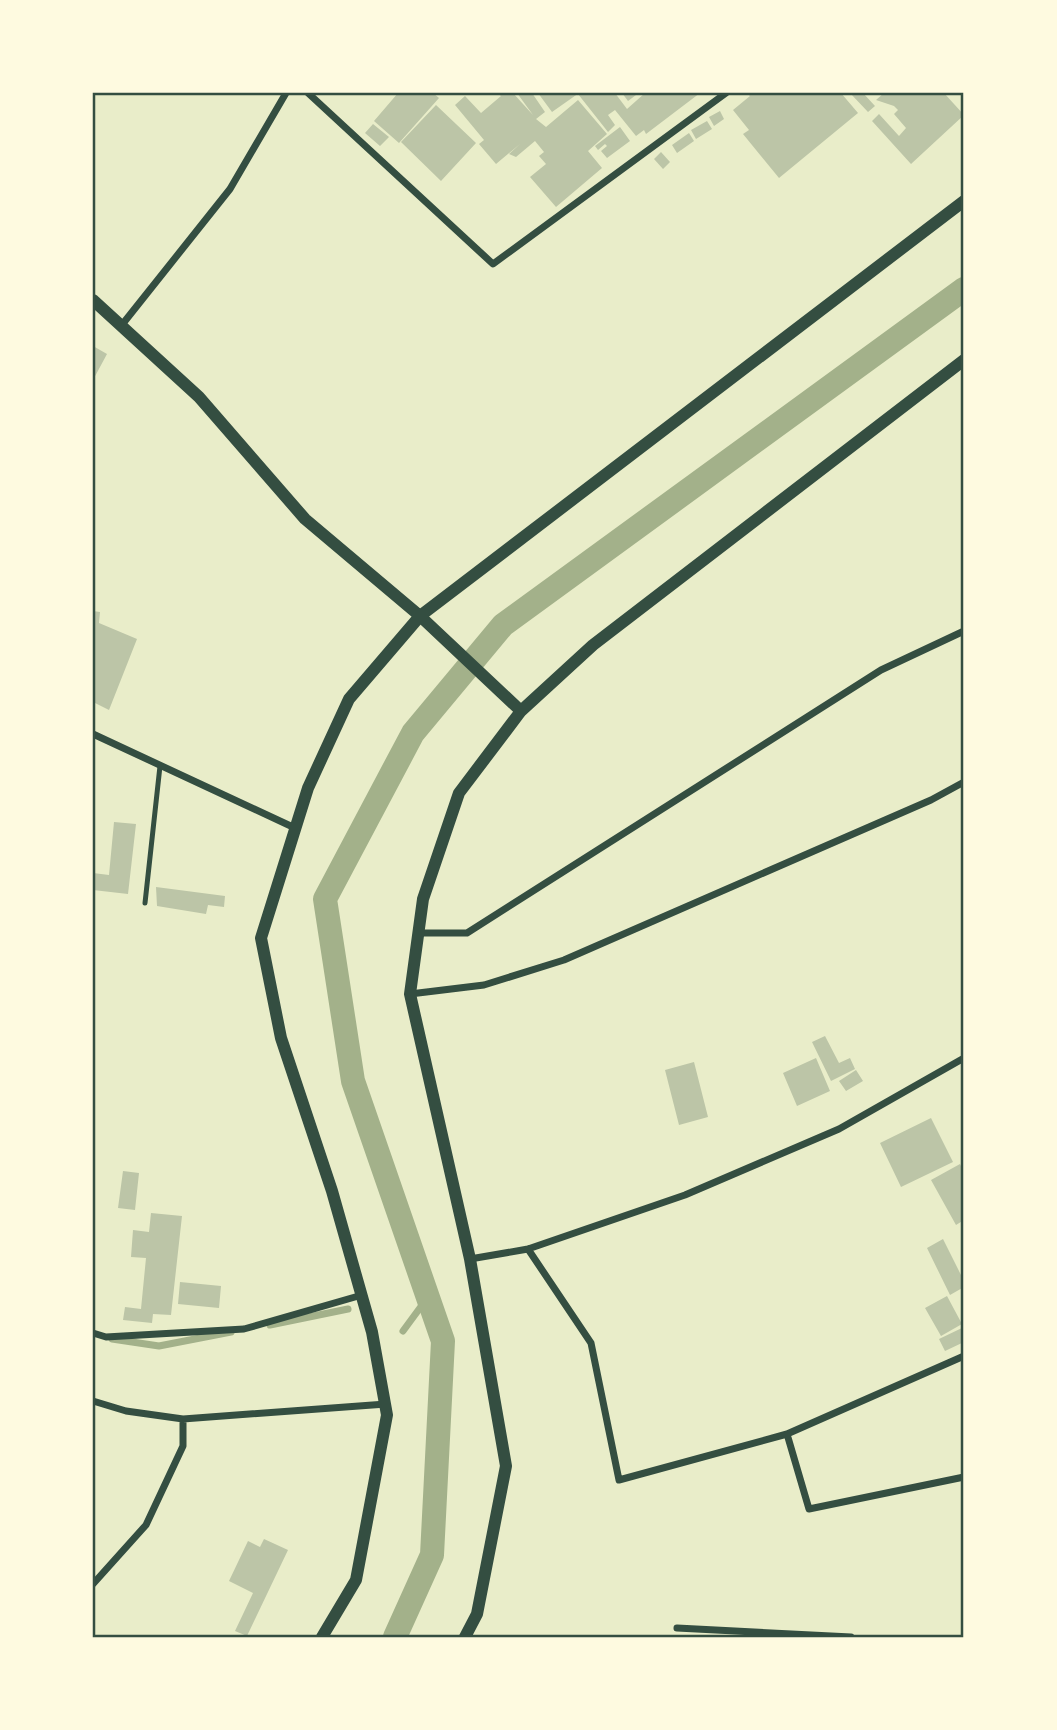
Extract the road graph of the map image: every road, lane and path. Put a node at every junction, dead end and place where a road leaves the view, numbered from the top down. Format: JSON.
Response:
{"nodes":[{"id":1,"x":286,"y":93,"type":"edge"},
{"id":2,"x":308,"y":93,"type":"edge"},
{"id":3,"x":726,"y":93,"type":"edge"},
{"id":4,"x":964,"y":201,"type":"edge"},
{"id":5,"x":93,"y":300,"type":"edge"},
{"id":6,"x":121,"y":326,"type":"junction"},
{"id":7,"x":964,"y":360,"type":"edge"},
{"id":8,"x":420,"y":616,"type":"junction"},
{"id":9,"x":964,"y":631,"type":"edge"},
{"id":10,"x":521,"y":711,"type":"junction"},
{"id":11,"x":93,"y":734,"type":"edge"},
{"id":12,"x":160,"y":766,"type":"junction"},
{"id":13,"x":964,"y":782,"type":"edge"},
{"id":14,"x":295,"y":828,"type":"junction"},
{"id":15,"x":145,"y":902,"type":"dead end"},
{"id":16,"x":418,"y":933,"type":"junction"},
{"id":17,"x":410,"y":994,"type":"junction"},
{"id":18,"x":964,"y":1058,"type":"edge"},
{"id":19,"x":528,"y":1249,"type":"junction"},
{"id":20,"x":470,"y":1259,"type":"junction"},
{"id":21,"x":362,"y":1295,"type":"junction"},
{"id":22,"x":93,"y":1333,"type":"edge"},
{"id":23,"x":964,"y":1356,"type":"edge"},
{"id":24,"x":93,"y":1401,"type":"edge"},
{"id":25,"x":386,"y":1404,"type":"junction"},
{"id":26,"x":183,"y":1419,"type":"junction"},
{"id":27,"x":787,"y":1434,"type":"junction"},
{"id":28,"x":964,"y":1477,"type":"edge"},
{"id":29,"x":93,"y":1584,"type":"edge"},
{"id":30,"x":677,"y":1628,"type":"dead end"},
{"id":31,"x":321,"y":1637,"type":"edge"},
{"id":32,"x":465,"y":1637,"type":"edge"},
{"id":33,"x":851,"y":1637,"type":"edge"}],
"edges":[{"from":1,"to":6,"type":"street"},
{"from":2,"to":3,"type":"street"},
{"from":4,"to":8,"type":"street"},
{"from":5,"to":6,"type":"street"},
{"from":6,"to":8,"type":"street"},
{"from":7,"to":10,"type":"street"},
{"from":8,"to":10,"type":"street"},
{"from":8,"to":14,"type":"street"},
{"from":9,"to":16,"type":"street"},
{"from":10,"to":16,"type":"street"},
{"from":11,"to":12,"type":"street"},
{"from":12,"to":14,"type":"street"},
{"from":12,"to":15,"type":"lane"},
{"from":13,"to":17,"type":"street"},
{"from":14,"to":21,"type":"street"},
{"from":16,"to":17,"type":"street"},
{"from":17,"to":20,"type":"street"},
{"from":18,"to":19,"type":"street"},
{"from":19,"to":20,"type":"street"},
{"from":19,"to":27,"type":"street"},
{"from":20,"to":32,"type":"street"},
{"from":21,"to":22,"type":"street"},
{"from":21,"to":25,"type":"street"},
{"from":23,"to":27,"type":"street"},
{"from":24,"to":26,"type":"street"},
{"from":25,"to":26,"type":"street"},
{"from":25,"to":31,"type":"street"},
{"from":26,"to":29,"type":"street"},
{"from":27,"to":28,"type":"street"},
{"from":30,"to":33,"type":"street"}]}
